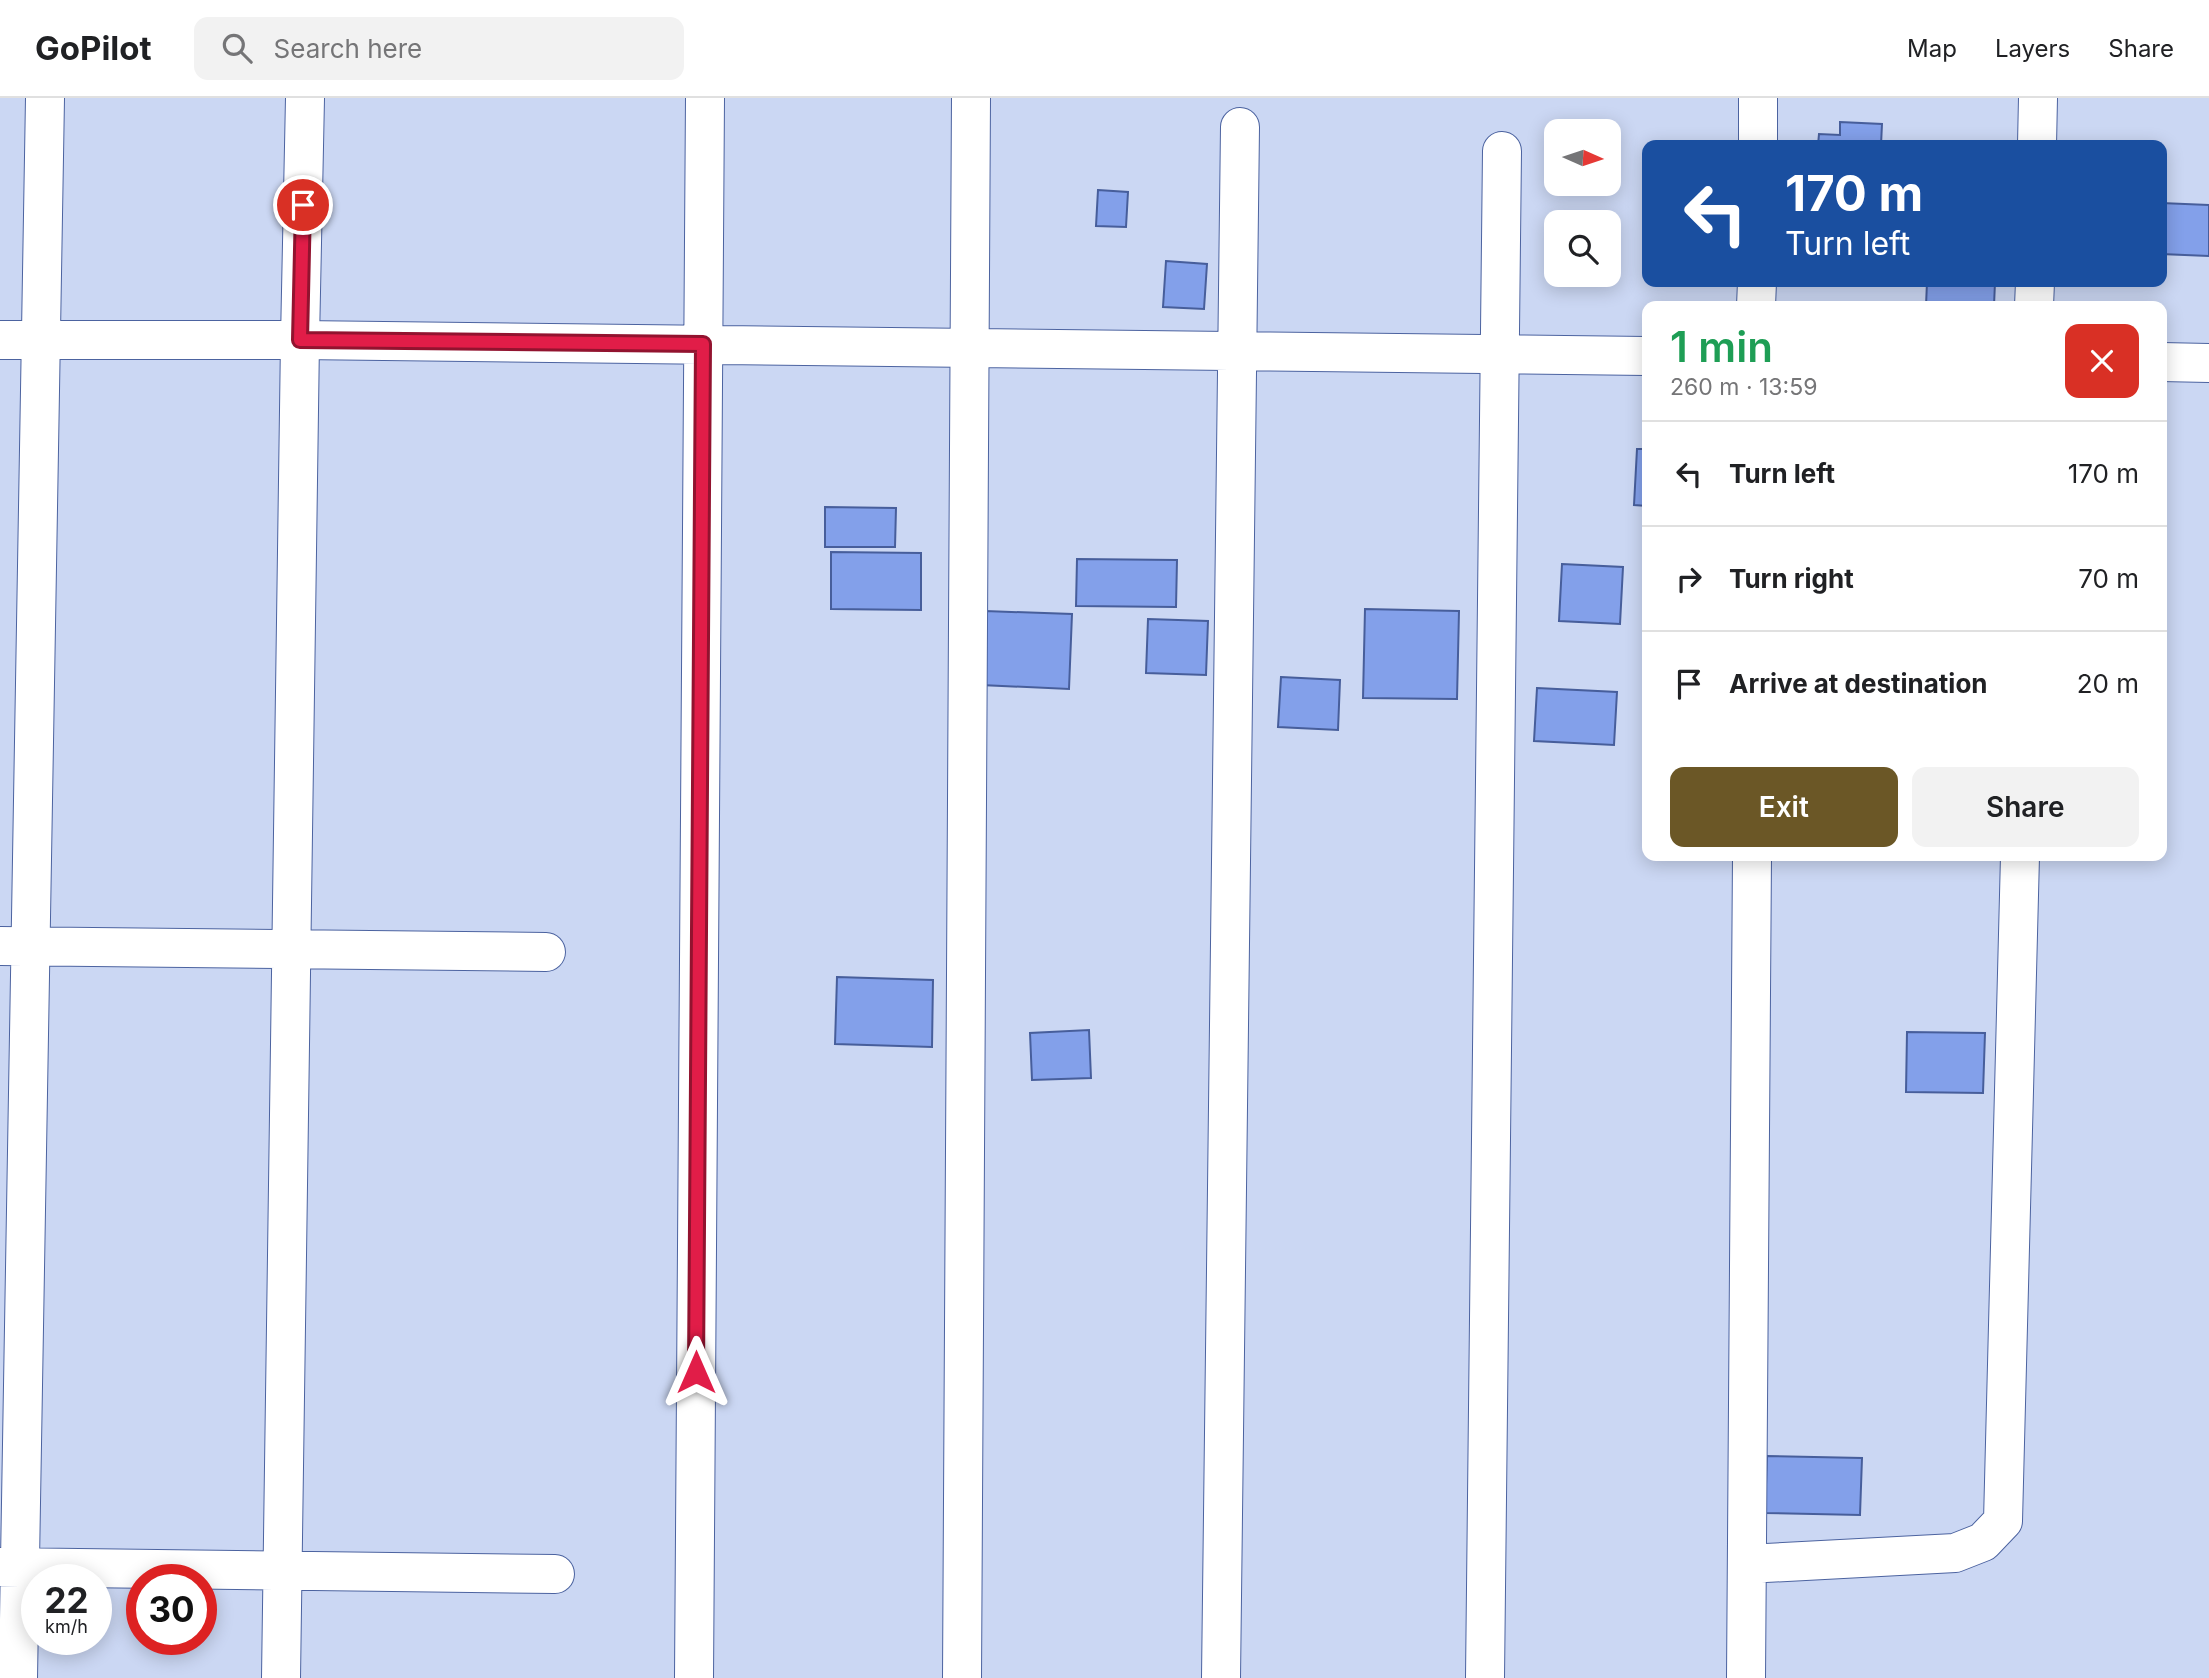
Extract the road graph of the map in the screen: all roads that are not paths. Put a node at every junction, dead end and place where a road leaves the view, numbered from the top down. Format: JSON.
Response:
{"nodes":[{"id":1,"x":45,"y":98,"type":"edge"},
{"id":2,"x":305,"y":98,"type":"edge"},
{"id":3,"x":705,"y":98,"type":"edge"},
{"id":4,"x":971,"y":98,"type":"edge"},
{"id":5,"x":1758,"y":98,"type":"edge"},
{"id":6,"x":2038,"y":98,"type":"edge"},
{"id":7,"x":1240,"y":127,"type":"dead end"},
{"id":8,"x":1758,"y":140,"type":"edge"},
{"id":9,"x":2038,"y":140,"type":"edge"},
{"id":10,"x":1502,"y":151,"type":"dead end"},
{"id":11,"x":0,"y":340,"type":"edge"},
{"id":12,"x":300,"y":340,"type":"junction"},
{"id":13,"x":41,"y":341,"type":"junction"},
{"id":14,"x":703,"y":344,"type":"junction"},
{"id":15,"x":970,"y":348,"type":"junction"},
{"id":16,"x":1237,"y":351,"type":"junction"},
{"id":17,"x":1500,"y":355,"type":"junction"},
{"id":18,"x":1642,"y":356,"type":"edge"},
{"id":19,"x":2167,"y":362,"type":"edge"},
{"id":20,"x":2209,"y":363,"type":"edge"},
{"id":21,"x":1752,"y":861,"type":"edge"},
{"id":22,"x":2020,"y":861,"type":"edge"},
{"id":23,"x":15,"y":946,"type":"edge"},
{"id":24,"x":292,"y":948,"type":"junction"},
{"id":25,"x":546,"y":952,"type":"dead end"},
{"id":26,"x":1747,"y":1564,"type":"junction"},
{"id":27,"x":10,"y":1567,"type":"edge"},
{"id":28,"x":283,"y":1571,"type":"junction"},
{"id":29,"x":555,"y":1574,"type":"dead end"},
{"id":30,"x":18,"y":1678,"type":"edge"},
{"id":31,"x":281,"y":1678,"type":"edge"},
{"id":32,"x":694,"y":1678,"type":"edge"},
{"id":33,"x":962,"y":1678,"type":"edge"},
{"id":34,"x":1221,"y":1678,"type":"edge"},
{"id":35,"x":1485,"y":1678,"type":"edge"},
{"id":36,"x":1746,"y":1678,"type":"edge"}],
"edges":[{"from":1,"to":13,"type":"street"},
{"from":2,"to":12,"type":"street"},
{"from":3,"to":14,"type":"street"},
{"from":4,"to":15,"type":"street"},
{"from":5,"to":8,"type":"street"},
{"from":6,"to":9,"type":"street"},
{"from":7,"to":16,"type":"street"},
{"from":10,"to":17,"type":"street"},
{"from":11,"to":13,"type":"street"},
{"from":12,"to":13,"type":"street"},
{"from":12,"to":14,"type":"street"},
{"from":12,"to":24,"type":"street"},
{"from":13,"to":23,"type":"street"},
{"from":14,"to":15,"type":"street"},
{"from":14,"to":32,"type":"street"},
{"from":15,"to":16,"type":"street"},
{"from":15,"to":33,"type":"street"},
{"from":16,"to":17,"type":"street"},
{"from":16,"to":34,"type":"street"},
{"from":17,"to":18,"type":"street"},
{"from":17,"to":35,"type":"street"},
{"from":19,"to":20,"type":"street"},
{"from":21,"to":26,"type":"street"},
{"from":22,"to":26,"type":"street"},
{"from":23,"to":24,"type":"street"},
{"from":23,"to":27,"type":"street"},
{"from":24,"to":25,"type":"street"},
{"from":24,"to":28,"type":"street"},
{"from":26,"to":36,"type":"street"},
{"from":27,"to":28,"type":"street"},
{"from":27,"to":30,"type":"street"},
{"from":28,"to":29,"type":"street"},
{"from":28,"to":31,"type":"street"}]}
